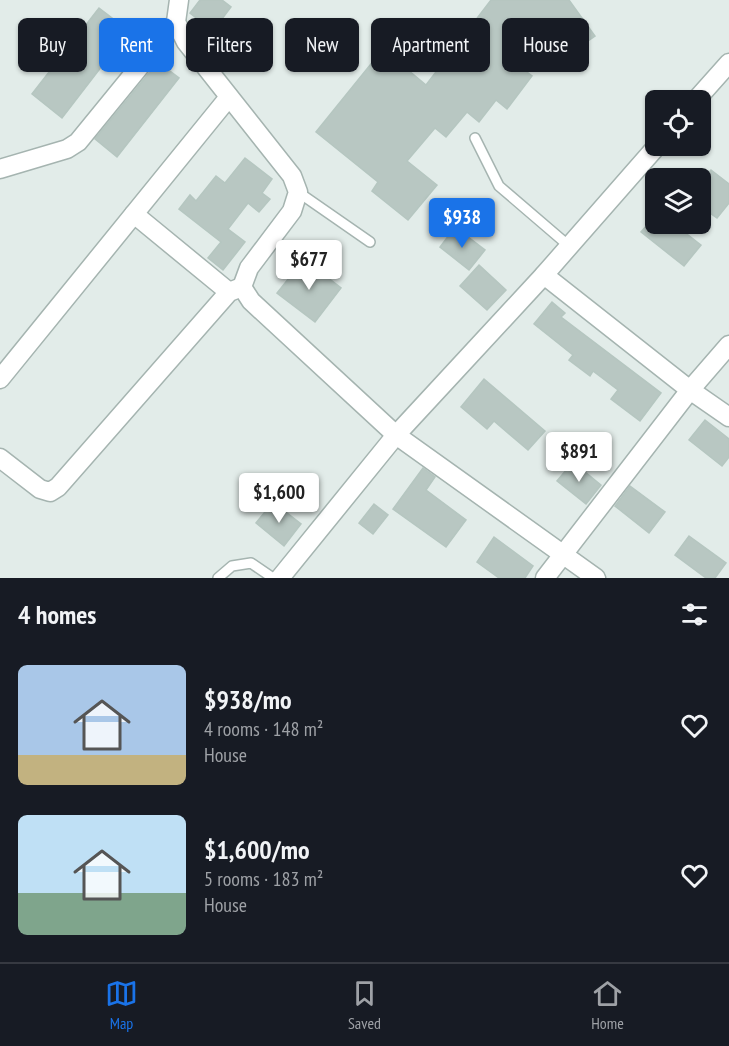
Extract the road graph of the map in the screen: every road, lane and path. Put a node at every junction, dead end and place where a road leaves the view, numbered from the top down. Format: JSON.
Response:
{"nodes":[{"id":1,"x":179,"y":0,"type":"edge"},
{"id":2,"x":176,"y":22,"type":"junction"},
{"id":3,"x":729,"y":63,"type":"edge"},
{"id":4,"x":705,"y":90,"type":"edge"},
{"id":5,"x":229,"y":97,"type":"junction"},
{"id":6,"x":475,"y":138,"type":"dead end"},
{"id":7,"x":648,"y":156,"type":"edge"},
{"id":8,"x":0,"y":169,"type":"edge"},
{"id":9,"x":298,"y":192,"type":"junction"},
{"id":10,"x":134,"y":214,"type":"junction"},
{"id":11,"x":369,"y":242,"type":"dead end"},
{"id":12,"x":569,"y":246,"type":"junction"},
{"id":13,"x":544,"y":274,"type":"junction"},
{"id":14,"x":236,"y":289,"type":"junction"},
{"id":15,"x":729,"y":345,"type":"edge"},
{"id":16,"x":0,"y":379,"type":"edge"},
{"id":17,"x":690,"y":390,"type":"junction"},
{"id":18,"x":729,"y":417,"type":"edge"},
{"id":19,"x":396,"y":435,"type":"junction"},
{"id":20,"x":0,"y":458,"type":"edge"},
{"id":21,"x":563,"y":556,"type":"junction"},
{"id":22,"x":218,"y":578,"type":"edge"},
{"id":23,"x":273,"y":578,"type":"edge"},
{"id":24,"x":280,"y":578,"type":"edge"},
{"id":25,"x":545,"y":578,"type":"edge"},
{"id":26,"x":596,"y":578,"type":"edge"}],
"edges":[{"from":1,"to":2,"type":"street"},
{"from":2,"to":5,"type":"street"},
{"from":2,"to":8,"type":"street"},
{"from":3,"to":4,"type":"street"},
{"from":5,"to":9,"type":"street"},
{"from":5,"to":10,"type":"street"},
{"from":6,"to":12,"type":"lane"},
{"from":7,"to":12,"type":"street"},
{"from":9,"to":11,"type":"lane"},
{"from":9,"to":14,"type":"street"},
{"from":10,"to":14,"type":"street"},
{"from":10,"to":16,"type":"street"},
{"from":12,"to":13,"type":"street"},
{"from":13,"to":17,"type":"street"},
{"from":13,"to":19,"type":"street"},
{"from":14,"to":19,"type":"street"},
{"from":14,"to":20,"type":"street"},
{"from":15,"to":17,"type":"street"},
{"from":17,"to":18,"type":"street"},
{"from":17,"to":21,"type":"street"},
{"from":19,"to":21,"type":"street"},
{"from":19,"to":24,"type":"street"},
{"from":21,"to":25,"type":"street"},
{"from":21,"to":26,"type":"street"},
{"from":22,"to":23,"type":"lane"}]}
